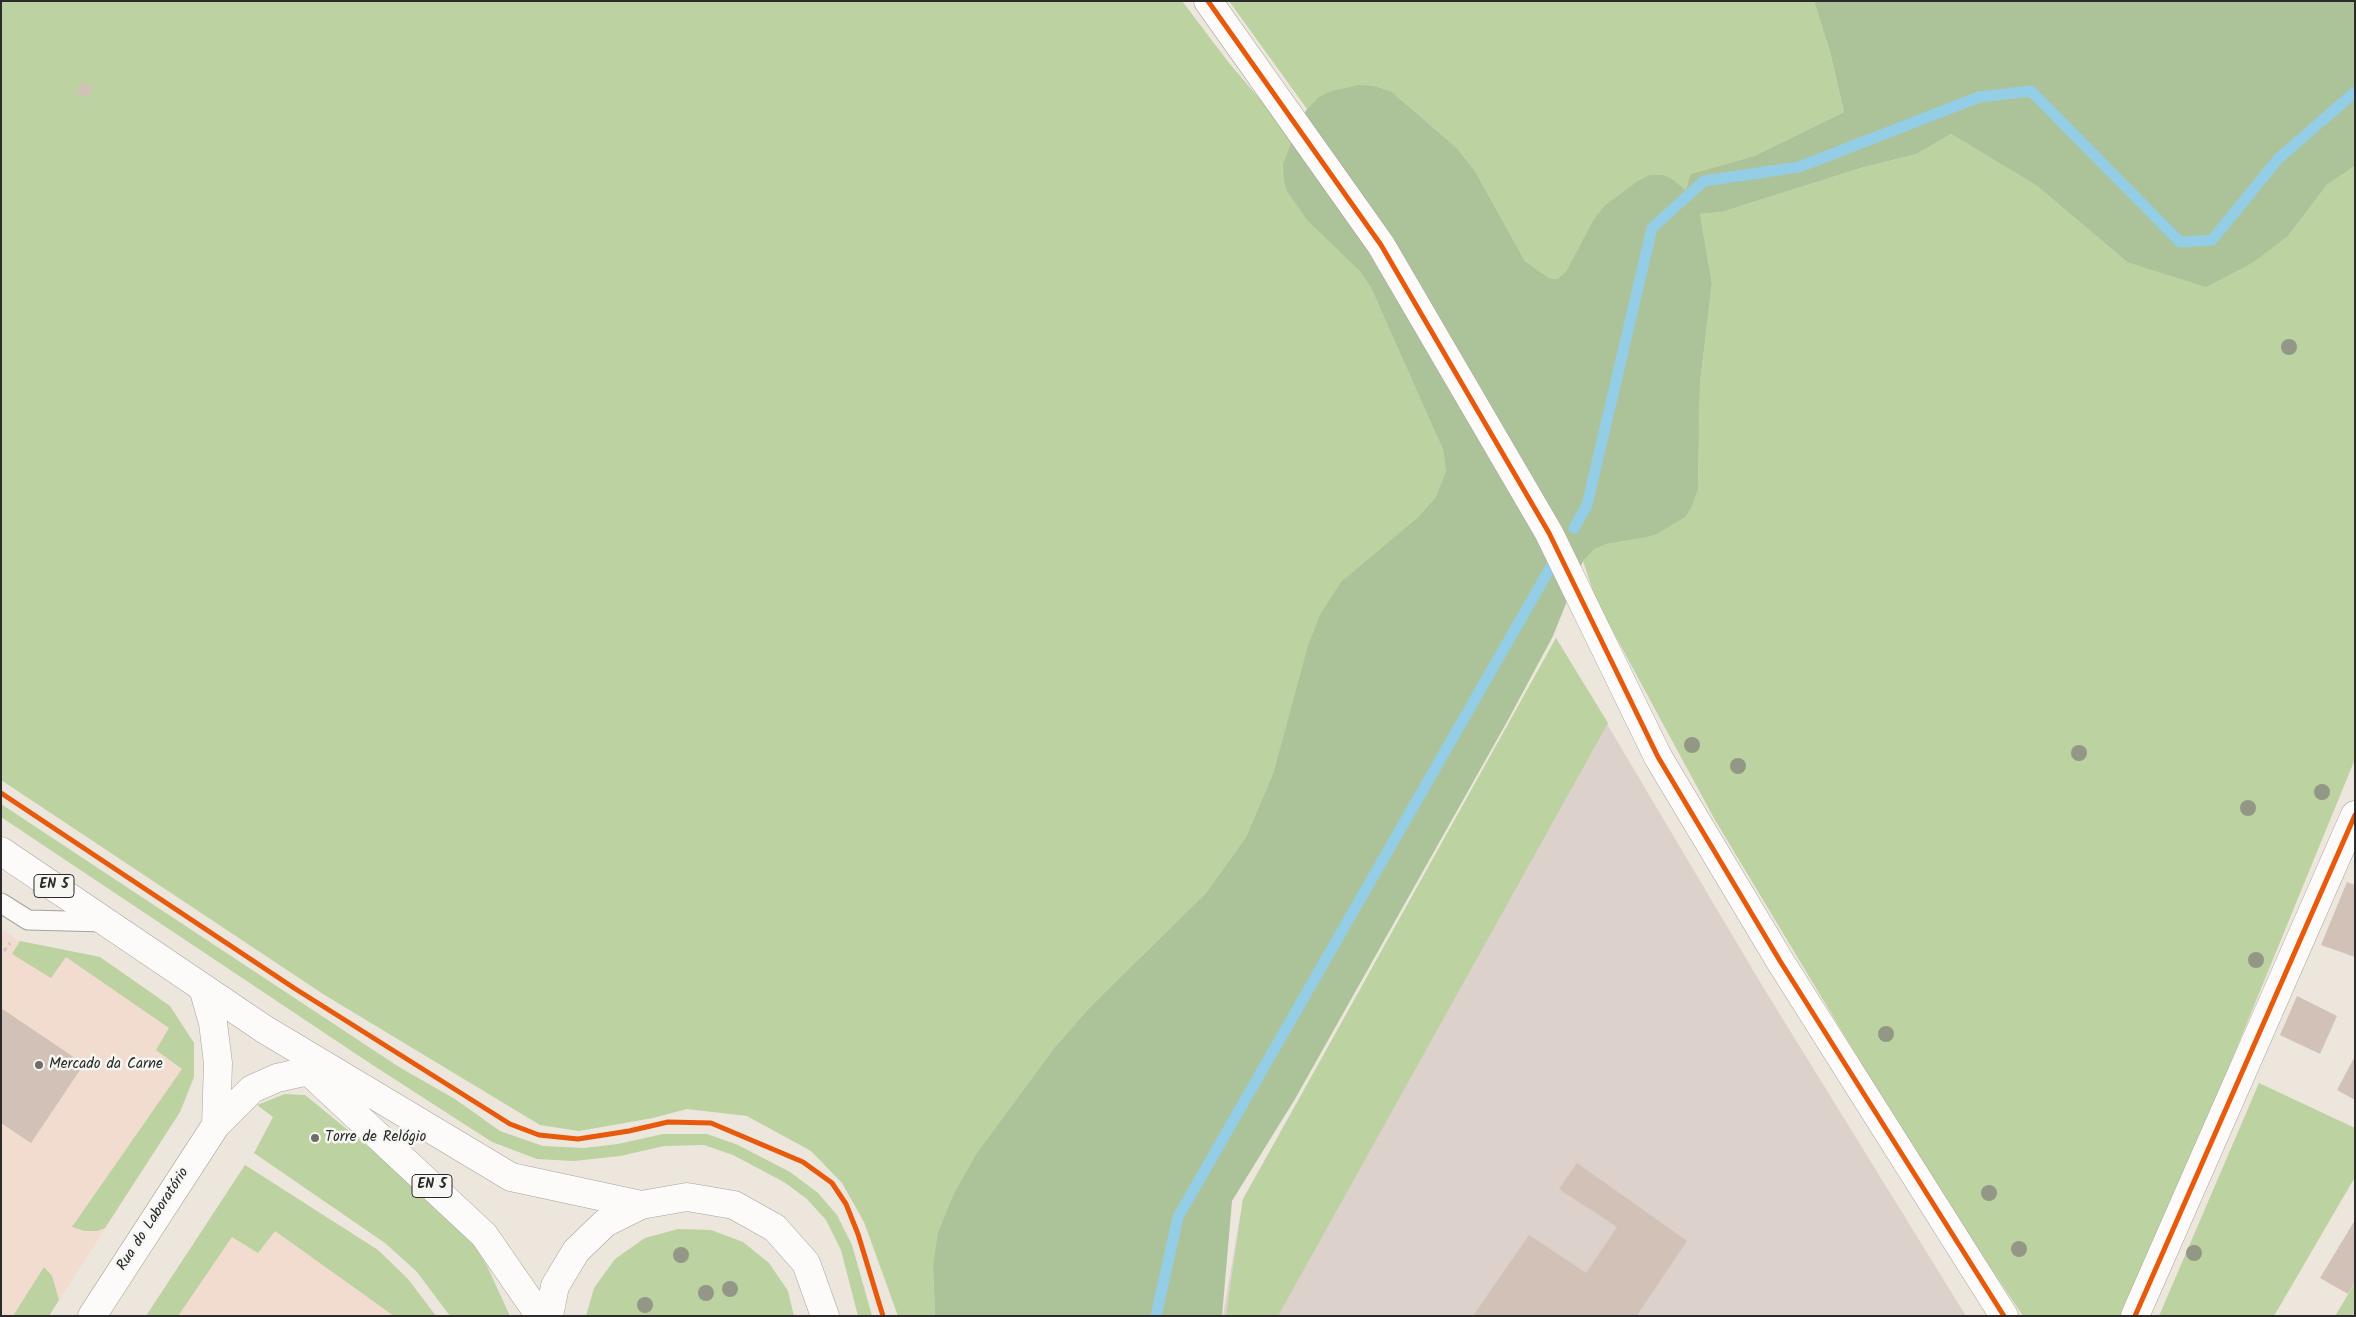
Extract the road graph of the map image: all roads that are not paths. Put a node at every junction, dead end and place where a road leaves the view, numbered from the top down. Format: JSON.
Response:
{"nodes":[{"id":1,"x":1208,"y":1,"type":"edge"},
{"id":2,"x":2355,"y":815,"type":"edge"},
{"id":3,"x":1,"y":851,"type":"edge"},
{"id":4,"x":1,"y":903,"type":"edge"},
{"id":5,"x":106,"y":922,"type":"junction"},
{"id":6,"x":203,"y":988,"type":"junction"},
{"id":7,"x":264,"y":1029,"type":"junction"},
{"id":8,"x":308,"y":1071,"type":"junction"},
{"id":9,"x":216,"y":1125,"type":"junction"},
{"id":10,"x":641,"y":1204,"type":"junction"},
{"id":11,"x":92,"y":1316,"type":"edge"},
{"id":12,"x":540,"y":1316,"type":"edge"},
{"id":13,"x":549,"y":1316,"type":"edge"},
{"id":14,"x":825,"y":1316,"type":"edge"},
{"id":15,"x":2004,"y":1316,"type":"edge"},
{"id":16,"x":2135,"y":1316,"type":"edge"}],
"edges":[{"from":1,"to":15,"type":"street"},
{"from":2,"to":16,"type":"street"},
{"from":3,"to":5,"type":"street","number":"EN 5"},
{"from":4,"to":5,"type":"lane"},
{"from":5,"to":6,"type":"street","number":"EN 5"},
{"from":6,"to":7,"type":"street","number":"EN 5"},
{"from":6,"to":9,"type":"street"},
{"from":7,"to":8,"type":"street","number":"EN 5"},
{"from":7,"to":10,"type":"street","number":"EN 5"},
{"from":8,"to":9,"type":"street","name":"Rua do Laboratório"},
{"from":8,"to":12,"type":"street","number":"EN 5"},
{"from":9,"to":11,"type":"street","name":"Rua do Laboratório"},
{"from":10,"to":13,"type":"street"},
{"from":10,"to":14,"type":"street"}]}
